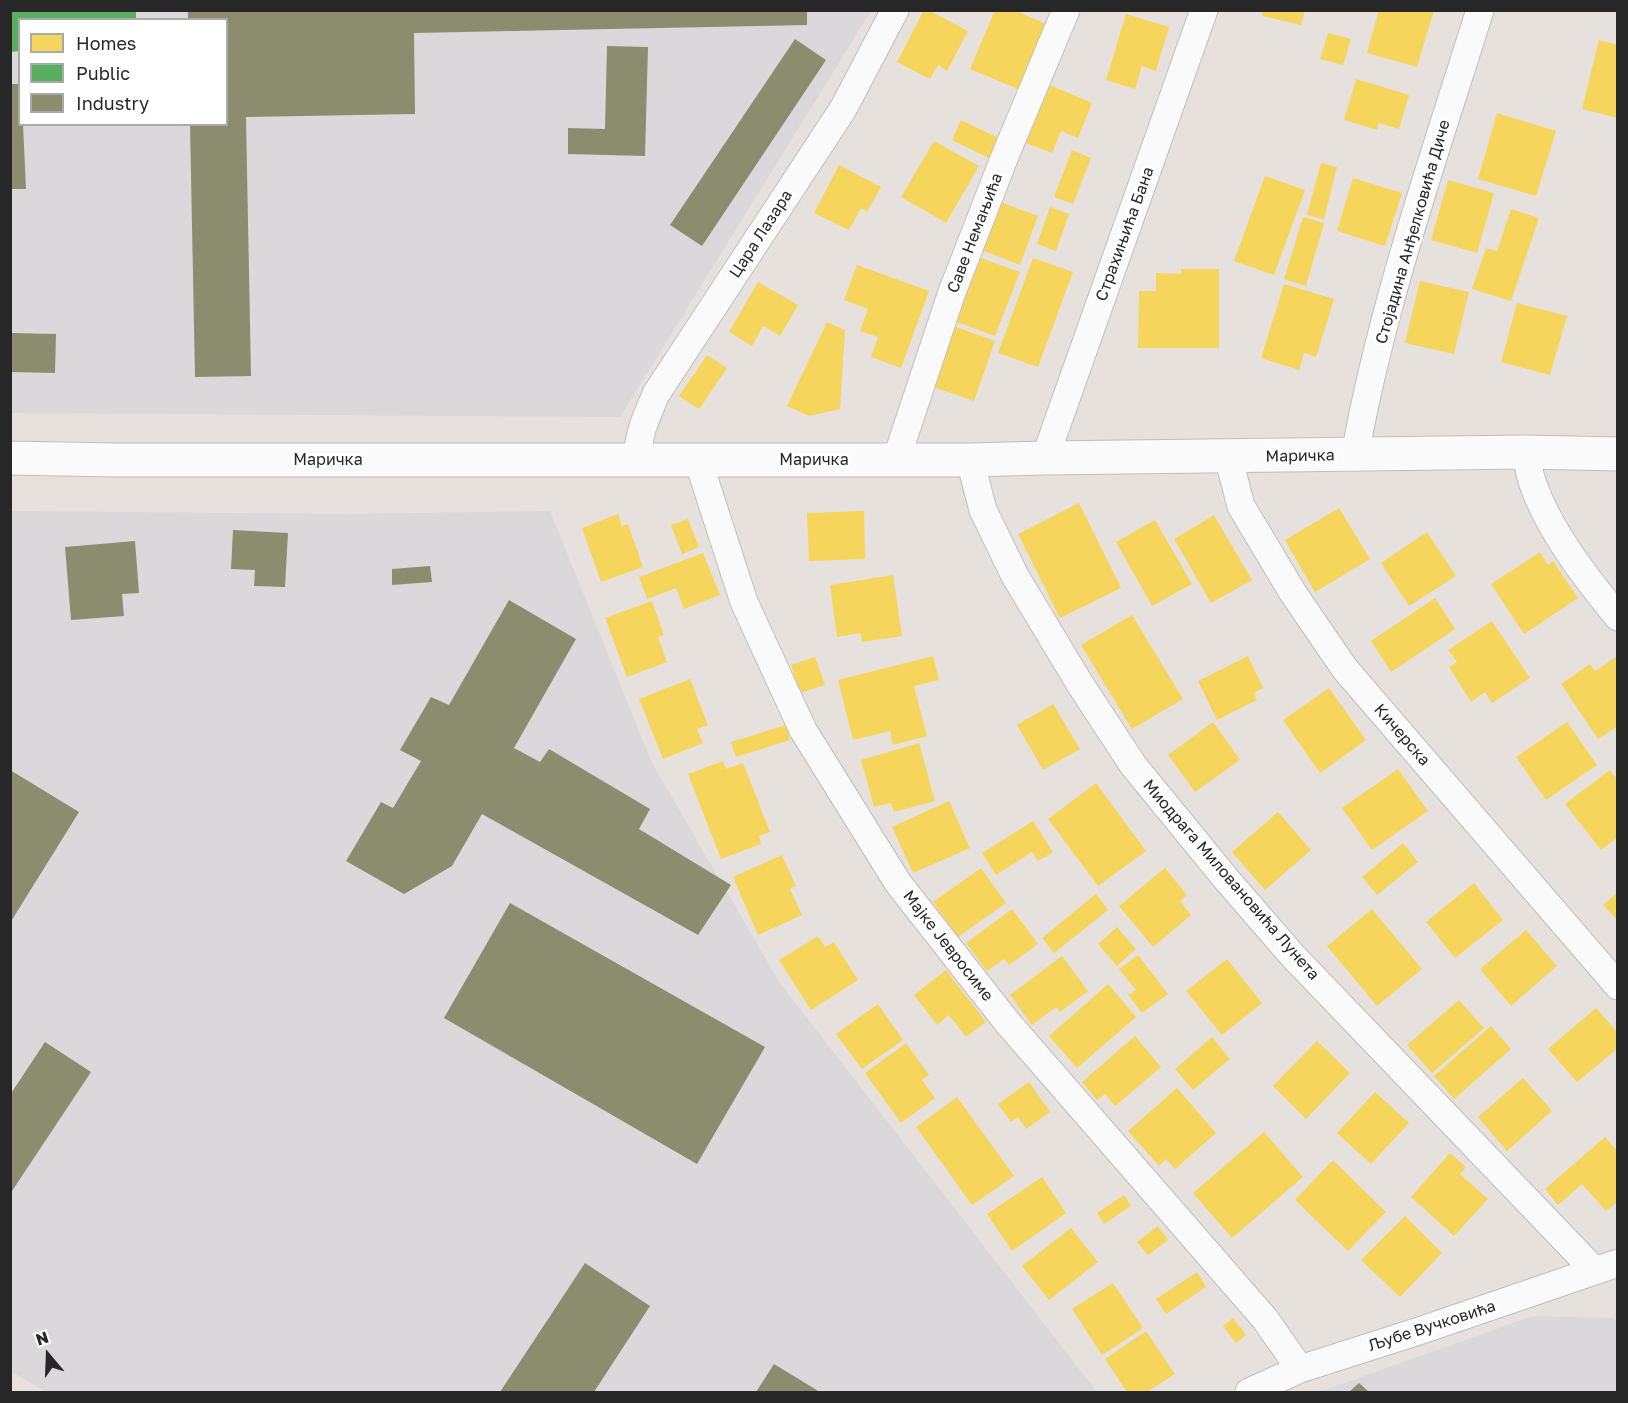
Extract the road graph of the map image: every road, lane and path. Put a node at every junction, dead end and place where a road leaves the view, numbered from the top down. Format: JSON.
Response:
{"nodes":[{"id":1,"x":895,"y":10,"type":"edge"},
{"id":2,"x":1066,"y":10,"type":"edge"},
{"id":3,"x":1204,"y":10,"type":"edge"},
{"id":4,"x":1480,"y":10,"type":"edge"},
{"id":5,"x":1526,"y":452,"type":"junction"},
{"id":6,"x":1617,"y":454,"type":"edge"},
{"id":7,"x":1355,"y":455,"type":"junction"},
{"id":8,"x":1228,"y":456,"type":"junction"},
{"id":9,"x":10,"y":458,"type":"edge"},
{"id":10,"x":1046,"y":458,"type":"junction"},
{"id":11,"x":638,"y":459,"type":"junction"},
{"id":12,"x":698,"y":460,"type":"junction"},
{"id":13,"x":896,"y":460,"type":"junction"},
{"id":14,"x":970,"y":460,"type":"junction"},
{"id":15,"x":1617,"y":617,"type":"edge"},
{"id":16,"x":1617,"y":986,"type":"edge"},
{"id":17,"x":1606,"y":1267,"type":"edge"},
{"id":18,"x":1300,"y":1369,"type":"junction"},
{"id":19,"x":1249,"y":1392,"type":"edge"}],
"edges":[{"from":1,"to":11,"type":"street","name":"Цара Лазара"},
{"from":2,"to":13,"type":"street","name":"Саве Немањића"},
{"from":3,"to":10,"type":"street","name":"Страхињића Бана"},
{"from":4,"to":7,"type":"street","name":"Стојадина Анђелковића Диче"},
{"from":5,"to":6,"type":"street","name":"Маричка"},
{"from":5,"to":7,"type":"street","name":"Маричка"},
{"from":5,"to":15,"type":"street"},
{"from":7,"to":8,"type":"street","name":"Маричка"},
{"from":8,"to":10,"type":"street","name":"Маричка"},
{"from":8,"to":16,"type":"street","name":"Кичерска"},
{"from":9,"to":11,"type":"street","name":"Маричка"},
{"from":10,"to":14,"type":"street","name":"Маричка"},
{"from":11,"to":12,"type":"street","name":"Маричка"},
{"from":12,"to":13,"type":"street","name":"Маричка"},
{"from":12,"to":18,"type":"street","name":"Мајке Јевросиме"},
{"from":13,"to":14,"type":"street","name":"Маричка"},
{"from":14,"to":17,"type":"street","name":"Миодрага Миловановића Лунета"},
{"from":17,"to":18,"type":"street","name":"Љубе Вучковића"},
{"from":18,"to":19,"type":"street","name":"Љубе Вучковића"}]}
